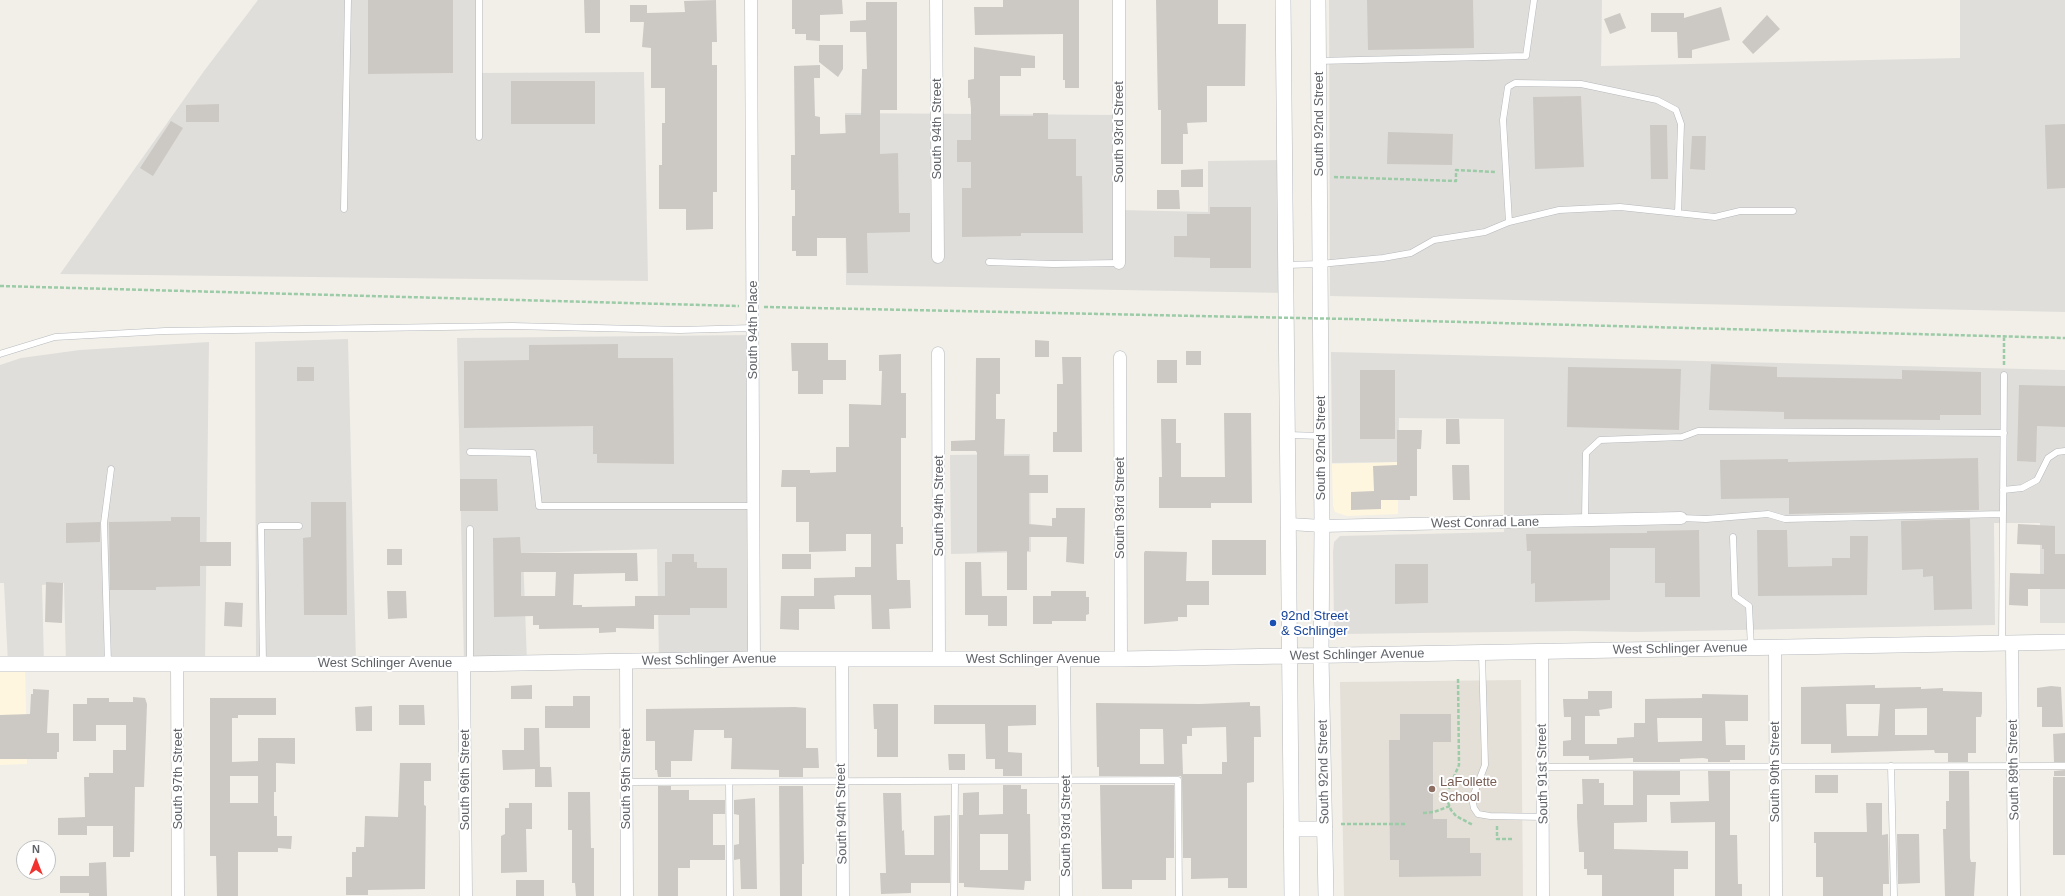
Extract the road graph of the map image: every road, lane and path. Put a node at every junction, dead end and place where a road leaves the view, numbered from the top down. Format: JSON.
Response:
{"nodes":[{"id":1,"x":348,"y":0,"type":"edge"},
{"id":2,"x":479,"y":0,"type":"edge"},
{"id":3,"x":751,"y":0,"type":"edge"},
{"id":4,"x":936,"y":0,"type":"edge"},
{"id":5,"x":1119,"y":0,"type":"edge"},
{"id":6,"x":1283,"y":0,"type":"edge"},
{"id":7,"x":1318,"y":0,"type":"edge"},
{"id":8,"x":1534,"y":0,"type":"edge"},
{"id":9,"x":1318,"y":61,"type":"junction"},
{"id":10,"x":479,"y":137,"type":"dead end"},
{"id":11,"x":1507,"y":172,"type":"junction"},
{"id":12,"x":1334,"y":177,"type":"dead end"},
{"id":13,"x":344,"y":209,"type":"dead end"},
{"id":14,"x":1793,"y":211,"type":"dead end"},
{"id":15,"x":1678,"y":213,"type":"junction"},
{"id":16,"x":1509,"y":222,"type":"junction"},
{"id":17,"x":938,"y":257,"type":"dead end"},
{"id":18,"x":989,"y":262,"type":"dead end"},
{"id":19,"x":1119,"y":263,"type":"joint"},
{"id":20,"x":1320,"y":264,"type":"junction"},
{"id":21,"x":1286,"y":265,"type":"junction"},
{"id":22,"x":0,"y":286,"type":"edge"},
{"id":23,"x":741,"y":307,"type":"dead end"},
{"id":24,"x":768,"y":308,"type":"dead end"},
{"id":25,"x":753,"y":328,"type":"junction"},
{"id":26,"x":2004,"y":337,"type":"junction"},
{"id":27,"x":2065,"y":338,"type":"edge"},
{"id":28,"x":938,"y":353,"type":"dead end"},
{"id":29,"x":0,"y":354,"type":"edge"},
{"id":30,"x":1120,"y":357,"type":"dead end"},
{"id":31,"x":2004,"y":375,"type":"joint"},
{"id":32,"x":2004,"y":433,"type":"junction"},
{"id":33,"x":1288,"y":435,"type":"junction"},
{"id":34,"x":1321,"y":436,"type":"junction"},
{"id":35,"x":2065,"y":451,"type":"edge"},
{"id":36,"x":470,"y":452,"type":"dead end"},
{"id":37,"x":111,"y":469,"type":"dead end"},
{"id":38,"x":2003,"y":490,"type":"junction"},
{"id":39,"x":754,"y":506,"type":"junction"},
{"id":40,"x":2003,"y":514,"type":"junction"},
{"id":41,"x":1681,"y":518,"type":"joint"},
{"id":42,"x":1585,"y":520,"type":"junction"},
{"id":43,"x":1290,"y":524,"type":"junction"},
{"id":44,"x":299,"y":526,"type":"dead end"},
{"id":45,"x":1322,"y":526,"type":"junction"},
{"id":46,"x":470,"y":529,"type":"dead end"},
{"id":47,"x":1733,"y":537,"type":"dead end"},
{"id":48,"x":2065,"y":642,"type":"edge"},
{"id":49,"x":2007,"y":643,"type":"junction"},
{"id":50,"x":1751,"y":648,"type":"junction"},
{"id":51,"x":1775,"y":648,"type":"junction"},
{"id":52,"x":1542,"y":651,"type":"junction"},
{"id":53,"x":1482,"y":652,"type":"junction"},
{"id":54,"x":1321,"y":656,"type":"junction"},
{"id":55,"x":1289,"y":657,"type":"junction"},
{"id":56,"x":1121,"y":659,"type":"junction"},
{"id":57,"x":754,"y":660,"type":"junction"},
{"id":58,"x":842,"y":660,"type":"junction"},
{"id":59,"x":939,"y":660,"type":"junction"},
{"id":60,"x":1064,"y":660,"type":"junction"},
{"id":61,"x":626,"y":661,"type":"junction"},
{"id":62,"x":108,"y":663,"type":"junction"},
{"id":63,"x":177,"y":663,"type":"junction"},
{"id":64,"x":263,"y":663,"type":"junction"},
{"id":65,"x":0,"y":664,"type":"edge"},
{"id":66,"x":467,"y":664,"type":"junction"},
{"id":67,"x":1458,"y":679,"type":"dead end"},
{"id":68,"x":1890,"y":766,"type":"junction"},
{"id":69,"x":2014,"y":766,"type":"junction"},
{"id":70,"x":2065,"y":766,"type":"edge"},
{"id":71,"x":1543,"y":767,"type":"junction"},
{"id":72,"x":1775,"y":767,"type":"junction"},
{"id":73,"x":1065,"y":780,"type":"junction"},
{"id":74,"x":955,"y":781,"type":"junction"},
{"id":75,"x":626,"y":782,"type":"junction"},
{"id":76,"x":729,"y":782,"type":"junction"},
{"id":77,"x":842,"y":782,"type":"junction"},
{"id":78,"x":1450,"y":806,"type":"junction"},
{"id":79,"x":1423,"y":813,"type":"dead end"},
{"id":80,"x":1543,"y":817,"type":"junction"},
{"id":81,"x":1341,"y":824,"type":"dead end"},
{"id":82,"x":1408,"y":824,"type":"dead end"},
{"id":83,"x":1475,"y":825,"type":"dead end"},
{"id":84,"x":1490,"y":825,"type":"dead end"},
{"id":85,"x":1291,"y":829,"type":"junction"},
{"id":86,"x":1325,"y":829,"type":"junction"},
{"id":87,"x":1513,"y":839,"type":"dead end"},
{"id":88,"x":178,"y":896,"type":"edge"},
{"id":89,"x":466,"y":896,"type":"edge"},
{"id":90,"x":627,"y":896,"type":"edge"},
{"id":91,"x":730,"y":896,"type":"edge"},
{"id":92,"x":843,"y":896,"type":"edge"},
{"id":93,"x":954,"y":896,"type":"edge"},
{"id":94,"x":1066,"y":896,"type":"edge"},
{"id":95,"x":1179,"y":896,"type":"edge"},
{"id":96,"x":1292,"y":896,"type":"edge"},
{"id":97,"x":1326,"y":896,"type":"edge"},
{"id":98,"x":1543,"y":896,"type":"edge"},
{"id":99,"x":1776,"y":896,"type":"edge"},
{"id":100,"x":1894,"y":896,"type":"edge"},
{"id":101,"x":2014,"y":896,"type":"edge"}],
"edges":[{"from":1,"to":13,"type":"lane"},
{"from":2,"to":10,"type":"lane"},
{"from":3,"to":25,"type":"street","name":"South 94th Place"},
{"from":4,"to":17,"type":"street","name":"South 94th Street"},
{"from":5,"to":19,"type":"street","name":"South 93rd Street"},
{"from":6,"to":21,"type":"street"},
{"from":7,"to":9,"type":"street","name":"South 92nd Street"},
{"from":8,"to":9,"type":"lane"},
{"from":9,"to":20,"type":"street","name":"South 92nd Street"},
{"from":11,"to":12,"type":"path"},
{"from":11,"to":15,"type":"lane"},
{"from":11,"to":16,"type":"lane"},
{"from":14,"to":15,"type":"lane"},
{"from":15,"to":16,"type":"lane"},
{"from":16,"to":20,"type":"lane"},
{"from":18,"to":19,"type":"lane"},
{"from":20,"to":21,"type":"lane"},
{"from":20,"to":34,"type":"street","name":"South 92nd Street"},
{"from":21,"to":33,"type":"street"},
{"from":22,"to":23,"type":"path"},
{"from":24,"to":26,"type":"path","bridge":true},
{"from":25,"to":29,"type":"lane"},
{"from":25,"to":39,"type":"street","name":"South 94th Place"},
{"from":26,"to":27,"type":"path"},
{"from":26,"to":31,"type":"path"},
{"from":28,"to":59,"type":"street","name":"South 94th Street"},
{"from":30,"to":56,"type":"street","name":"South 93rd Street"},
{"from":31,"to":32,"type":"lane"},
{"from":32,"to":38,"type":"lane"},
{"from":32,"to":42,"type":"lane"},
{"from":33,"to":34,"type":"lane"},
{"from":33,"to":43,"type":"street"},
{"from":34,"to":45,"type":"street","name":"South 92nd Street"},
{"from":35,"to":38,"type":"lane"},
{"from":36,"to":39,"type":"lane"},
{"from":37,"to":62,"type":"lane"},
{"from":38,"to":40,"type":"lane"},
{"from":39,"to":57,"type":"street","name":"South 94th Place"},
{"from":40,"to":41,"type":"lane"},
{"from":40,"to":49,"type":"lane"},
{"from":41,"to":42,"type":"street","name":"West Conrad Lane"},
{"from":42,"to":45,"type":"street","name":"West Conrad Lane"},
{"from":43,"to":45,"type":"street","name":"West Conrad Lane"},
{"from":43,"to":55,"type":"street"},
{"from":44,"to":64,"type":"lane"},
{"from":45,"to":54,"type":"street","name":"South 92nd Street"},
{"from":46,"to":66,"type":"lane"},
{"from":47,"to":50,"type":"lane"},
{"from":48,"to":49,"type":"street","name":"West Schlinger Avenue"},
{"from":49,"to":51,"type":"street","name":"West Schlinger Avenue"},
{"from":49,"to":69,"type":"street","name":"South 89th Street"},
{"from":50,"to":51,"type":"street","name":"West Schlinger Avenue"},
{"from":50,"to":52,"type":"street","name":"West Schlinger Avenue"},
{"from":51,"to":72,"type":"street","name":"South 90th Street"},
{"from":52,"to":53,"type":"street","name":"West Schlinger Avenue"},
{"from":52,"to":71,"type":"street","name":"South 91st Street"},
{"from":53,"to":54,"type":"street","name":"West Schlinger Avenue"},
{"from":53,"to":80,"type":"lane"},
{"from":54,"to":55,"type":"street","name":"West Schlinger Avenue"},
{"from":54,"to":86,"type":"street","name":"South 92nd Street"},
{"from":55,"to":56,"type":"street","name":"West Schlinger Avenue"},
{"from":55,"to":85,"type":"street"},
{"from":56,"to":60,"type":"street","name":"West Schlinger Avenue"},
{"from":57,"to":58,"type":"street","name":"West Schlinger Avenue"},
{"from":57,"to":61,"type":"street","name":"West Schlinger Avenue"},
{"from":58,"to":59,"type":"street","name":"West Schlinger Avenue"},
{"from":58,"to":77,"type":"street","name":"South 94th Street"},
{"from":59,"to":60,"type":"street","name":"West Schlinger Avenue"},
{"from":60,"to":73,"type":"street","name":"South 93rd Street"},
{"from":61,"to":66,"type":"street","name":"West Schlinger Avenue"},
{"from":61,"to":75,"type":"street","name":"South 95th Street"},
{"from":62,"to":63,"type":"street","name":"West Schlinger Avenue"},
{"from":62,"to":65,"type":"street","name":"West Schlinger Avenue"},
{"from":63,"to":64,"type":"street","name":"West Schlinger Avenue"},
{"from":63,"to":88,"type":"street","name":"South 97th Street"},
{"from":64,"to":66,"type":"street","name":"West Schlinger Avenue"},
{"from":66,"to":89,"type":"street","name":"South 96th Street"},
{"from":67,"to":78,"type":"path"},
{"from":68,"to":69,"type":"lane"},
{"from":68,"to":72,"type":"lane"},
{"from":68,"to":100,"type":"lane"},
{"from":69,"to":70,"type":"lane"},
{"from":69,"to":101,"type":"street","name":"South 89th Street"},
{"from":71,"to":72,"type":"lane"},
{"from":71,"to":80,"type":"street","name":"South 91st Street"},
{"from":72,"to":99,"type":"street","name":"South 90th Street"},
{"from":73,"to":74,"type":"lane"},
{"from":73,"to":94,"type":"street","name":"South 93rd Street"},
{"from":73,"to":95,"type":"lane"},
{"from":74,"to":77,"type":"lane"},
{"from":74,"to":93,"type":"lane"},
{"from":75,"to":76,"type":"lane"},
{"from":75,"to":90,"type":"street","name":"South 95th Street"},
{"from":76,"to":77,"type":"lane"},
{"from":76,"to":91,"type":"lane"},
{"from":77,"to":92,"type":"street","name":"South 94th Street"},
{"from":78,"to":79,"type":"path"},
{"from":78,"to":83,"type":"path"},
{"from":80,"to":98,"type":"street","name":"South 91st Street"},
{"from":81,"to":82,"type":"path"},
{"from":84,"to":87,"type":"path"},
{"from":85,"to":86,"type":"street"},
{"from":85,"to":96,"type":"street"},
{"from":86,"to":97,"type":"street","name":"South 92nd Street"}]}
